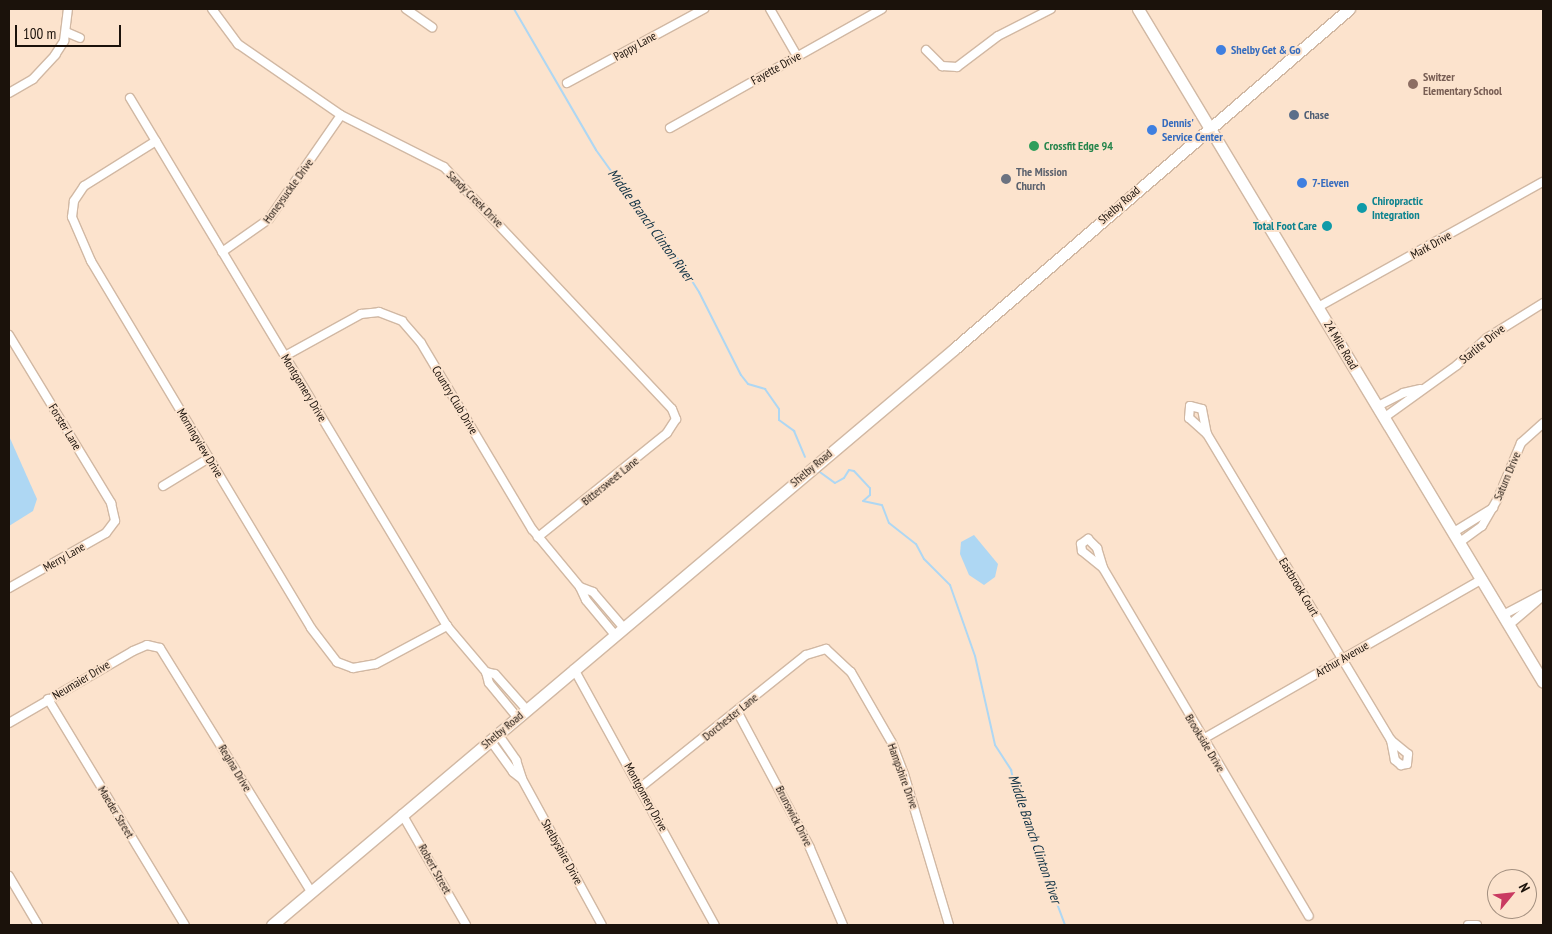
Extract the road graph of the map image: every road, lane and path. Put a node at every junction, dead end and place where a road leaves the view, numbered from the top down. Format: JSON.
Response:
{"nodes":[{"id":1,"x":68,"y":9,"type":"edge"},
{"id":2,"x":212,"y":9,"type":"edge"},
{"id":3,"x":406,"y":9,"type":"edge"},
{"id":4,"x":704,"y":9,"type":"edge"},
{"id":5,"x":770,"y":9,"type":"edge"},
{"id":6,"x":882,"y":9,"type":"edge"},
{"id":7,"x":1052,"y":9,"type":"edge"},
{"id":8,"x":1138,"y":9,"type":"edge"},
{"id":9,"x":1349,"y":9,"type":"edge"},
{"id":10,"x":432,"y":27,"type":"dead end"},
{"id":11,"x":66,"y":32,"type":"junction"},
{"id":12,"x":80,"y":38,"type":"dead end"},
{"id":13,"x":926,"y":50,"type":"dead end"},
{"id":14,"x":797,"y":56,"type":"junction"},
{"id":15,"x":566,"y":84,"type":"dead end"},
{"id":16,"x":9,"y":92,"type":"edge"},
{"id":17,"x":130,"y":98,"type":"dead end"},
{"id":18,"x":341,"y":116,"type":"junction"},
{"id":19,"x":670,"y":128,"type":"dead end"},
{"id":20,"x":1210,"y":128,"type":"junction"},
{"id":21,"x":156,"y":141,"type":"junction"},
{"id":22,"x":1543,"y":182,"type":"edge"},
{"id":23,"x":222,"y":252,"type":"junction"},
{"id":24,"x":1543,"y":303,"type":"edge"},
{"id":25,"x":1318,"y":307,"type":"junction"},
{"id":26,"x":9,"y":335,"type":"edge"},
{"id":27,"x":285,"y":356,"type":"junction"},
{"id":28,"x":1423,"y":388,"type":"junction"},
{"id":29,"x":1378,"y":406,"type":"junction"},
{"id":30,"x":1385,"y":417,"type":"junction"},
{"id":31,"x":676,"y":420,"type":"joint"},
{"id":32,"x":1543,"y":423,"type":"edge"},
{"id":33,"x":1207,"y":434,"type":"dead end"},
{"id":34,"x":209,"y":458,"type":"junction"},
{"id":35,"x":163,"y":486,"type":"dead end"},
{"id":36,"x":1493,"y":508,"type":"junction"},
{"id":37,"x":115,"y":521,"type":"joint"},
{"id":38,"x":538,"y":536,"type":"junction"},
{"id":39,"x":1457,"y":537,"type":"junction"},
{"id":40,"x":1103,"y":568,"type":"dead end"},
{"id":41,"x":1482,"y":579,"type":"junction"},
{"id":42,"x":9,"y":588,"type":"edge"},
{"id":43,"x":1543,"y":595,"type":"edge"},
{"id":44,"x":1503,"y":615,"type":"junction"},
{"id":45,"x":1509,"y":625,"type":"junction"},
{"id":46,"x":447,"y":626,"type":"junction"},
{"id":47,"x":619,"y":631,"type":"junction"},
{"id":48,"x":156,"y":646,"type":"joint"},
{"id":49,"x":820,"y":649,"type":"joint"},
{"id":50,"x":1343,"y":659,"type":"junction"},
{"id":51,"x":574,"y":669,"type":"junction"},
{"id":52,"x":486,"y":672,"type":"junction"},
{"id":53,"x":1543,"y":682,"type":"edge"},
{"id":54,"x":48,"y":699,"type":"junction"},
{"id":55,"x":737,"y":711,"type":"junction"},
{"id":56,"x":522,"y":713,"type":"junction"},
{"id":57,"x":9,"y":722,"type":"edge"},
{"id":58,"x":494,"y":736,"type":"junction"},
{"id":59,"x":1203,"y":739,"type":"junction"},
{"id":60,"x":1391,"y":740,"type":"dead end"},
{"id":61,"x":640,"y":787,"type":"junction"},
{"id":62,"x":402,"y":814,"type":"junction"},
{"id":63,"x":9,"y":876,"type":"edge"},
{"id":64,"x":311,"y":892,"type":"junction"},
{"id":65,"x":1309,"y":916,"type":"dead end"},
{"id":66,"x":38,"y":925,"type":"edge"},
{"id":67,"x":185,"y":925,"type":"edge"},
{"id":68,"x":272,"y":925,"type":"edge"},
{"id":69,"x":466,"y":925,"type":"edge"},
{"id":70,"x":602,"y":925,"type":"edge"},
{"id":71,"x":715,"y":925,"type":"edge"},
{"id":72,"x":843,"y":925,"type":"edge"},
{"id":73,"x":949,"y":925,"type":"edge"},
{"id":74,"x":1468,"y":925,"type":"edge"},
{"id":75,"x":1477,"y":925,"type":"edge"}],
"edges":[{"from":1,"to":11,"type":"street"},
{"from":2,"to":18,"type":"street","name":"Sandy Creek Drive"},
{"from":3,"to":10,"type":"street"},
{"from":4,"to":15,"type":"street","name":"Pappy Lane"},
{"from":5,"to":14,"type":"street"},
{"from":6,"to":14,"type":"street","name":"Fayette Drive"},
{"from":7,"to":13,"type":"street"},
{"from":8,"to":20,"type":"street","name":"24 Mile Road"},
{"from":9,"to":20,"type":"street","name":"Shelby Road"},
{"from":11,"to":12,"type":"street"},
{"from":11,"to":16,"type":"street"},
{"from":14,"to":19,"type":"street","name":"Fayette Drive"},
{"from":17,"to":21,"type":"street","name":"Montgomery Drive"},
{"from":18,"to":23,"type":"street","name":"Honeysuckle Drive"},
{"from":18,"to":31,"type":"street","name":"Sandy Creek Drive"},
{"from":20,"to":25,"type":"street","name":"24 Mile Road"},
{"from":20,"to":47,"type":"street","name":"Shelby Road"},
{"from":21,"to":23,"type":"street","name":"Montgomery Drive"},
{"from":21,"to":34,"type":"street","name":"Morningview Drive"},
{"from":22,"to":25,"type":"street","name":"Mark Drive"},
{"from":23,"to":27,"type":"street","name":"Montgomery Drive"},
{"from":24,"to":28,"type":"street","name":"Starlite Drive"},
{"from":25,"to":29,"type":"street","name":"24 Mile Road"},
{"from":26,"to":37,"type":"street","name":"Forster Lane"},
{"from":27,"to":38,"type":"street","name":"Country Club Drive"},
{"from":27,"to":46,"type":"street","name":"Montgomery Drive"},
{"from":28,"to":29,"type":"street","name":"Starlite Drive"},
{"from":28,"to":30,"type":"street","name":"Starlite Drive"},
{"from":29,"to":30,"type":"street","name":"24 Mile Road"},
{"from":30,"to":39,"type":"street","name":"24 Mile Road"},
{"from":31,"to":38,"type":"street","name":"Bittersweet Lane"},
{"from":32,"to":36,"type":"street","name":"Saturn Drive"},
{"from":33,"to":50,"type":"street","name":"Eastbrook Court"},
{"from":34,"to":35,"type":"street"},
{"from":34,"to":46,"type":"street","name":"Morningview Drive"},
{"from":36,"to":39,"type":"street","name":"Saturn Drive"},
{"from":36,"to":39,"type":"street","name":"Saturn Drive"},
{"from":37,"to":42,"type":"street","name":"Merry Lane"},
{"from":38,"to":47,"type":"street","name":"Country Club Drive"},
{"from":39,"to":41,"type":"street","name":"24 Mile Road"},
{"from":40,"to":59,"type":"street","name":"Brookside Drive"},
{"from":41,"to":44,"type":"street","name":"24 Mile Road"},
{"from":41,"to":50,"type":"street","name":"Arthur Avenue"},
{"from":43,"to":44,"type":"street"},
{"from":43,"to":45,"type":"street"},
{"from":44,"to":45,"type":"street","name":"24 Mile Road"},
{"from":45,"to":53,"type":"street","name":"24 Mile Road"},
{"from":46,"to":52,"type":"street","name":"Montgomery Drive"},
{"from":47,"to":51,"type":"street","name":"Shelby Road"},
{"from":48,"to":54,"type":"street","name":"Neumaier Drive"},
{"from":48,"to":64,"type":"street","name":"Regina Drive"},
{"from":49,"to":55,"type":"street","name":"Dorchester Lane"},
{"from":49,"to":73,"type":"street","name":"Hampshire Drive"},
{"from":50,"to":59,"type":"street","name":"Arthur Avenue"},
{"from":50,"to":60,"type":"street","name":"Eastbrook Court"},
{"from":51,"to":56,"type":"street","name":"Shelby Road"},
{"from":51,"to":61,"type":"street","name":"Montgomery Drive"},
{"from":52,"to":56,"type":"street","name":"Montgomery Drive"},
{"from":52,"to":56,"type":"street","name":"Montgomery Drive"},
{"from":54,"to":57,"type":"street","name":"Neumaier Drive"},
{"from":54,"to":67,"type":"street","name":"Maeder Street"},
{"from":55,"to":61,"type":"street","name":"Dorchester Lane"},
{"from":55,"to":72,"type":"street","name":"Brunswick Drive"},
{"from":56,"to":58,"type":"street","name":"Shelby Road"},
{"from":58,"to":62,"type":"street","name":"Shelby Road"},
{"from":58,"to":70,"type":"street","name":"Shelbyshire Drive"},
{"from":59,"to":65,"type":"street","name":"Brookside Drive"},
{"from":61,"to":71,"type":"street","name":"Montgomery Drive"},
{"from":62,"to":64,"type":"street","name":"Shelby Road"},
{"from":62,"to":69,"type":"street","name":"Robert Street"},
{"from":63,"to":66,"type":"street"},
{"from":64,"to":68,"type":"street","name":"Shelby Road"},
{"from":74,"to":75,"type":"street"}]}
